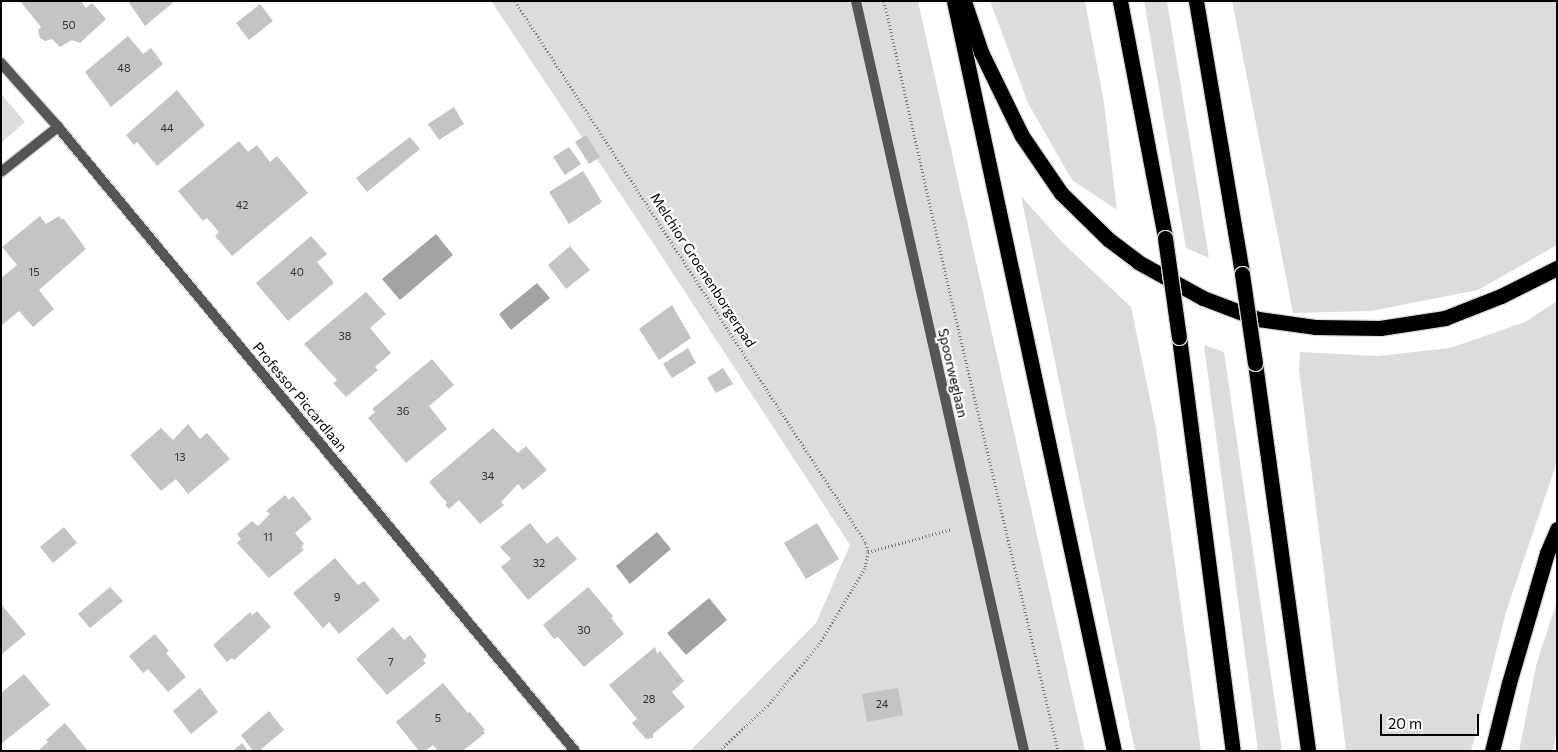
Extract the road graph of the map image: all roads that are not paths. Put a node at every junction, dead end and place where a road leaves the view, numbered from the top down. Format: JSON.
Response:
{"nodes":[{"id":1,"x":856,"y":1,"type":"edge"},
{"id":2,"x":954,"y":1,"type":"edge"},
{"id":3,"x":964,"y":1,"type":"edge"},
{"id":4,"x":1120,"y":1,"type":"edge"},
{"id":5,"x":1196,"y":1,"type":"edge"},
{"id":6,"x":1,"y":63,"type":"edge"},
{"id":7,"x":58,"y":127,"type":"junction"},
{"id":8,"x":1,"y":172,"type":"edge"},
{"id":9,"x":1557,"y":268,"type":"edge"},
{"id":10,"x":1557,"y":529,"type":"edge"},
{"id":11,"x":575,"y":751,"type":"edge"},
{"id":12,"x":1024,"y":751,"type":"edge"},
{"id":13,"x":1114,"y":751,"type":"edge"},
{"id":14,"x":1233,"y":751,"type":"edge"},
{"id":15,"x":1308,"y":751,"type":"edge"},
{"id":16,"x":1492,"y":751,"type":"edge"}],
"edges":[{"from":1,"to":12,"type":"street","name":"Spoorweglaan"},
{"from":2,"to":13,"type":"highway"},
{"from":3,"to":9,"type":"highway"},
{"from":4,"to":14,"type":"highway","bridge":true},
{"from":5,"to":15,"type":"highway","bridge":true},
{"from":6,"to":7,"type":"street","name":"Professor Piccardlaan"},
{"from":7,"to":8,"type":"street"},
{"from":7,"to":11,"type":"street","name":"Professor Piccardlaan"},
{"from":10,"to":16,"type":"highway"}]}
